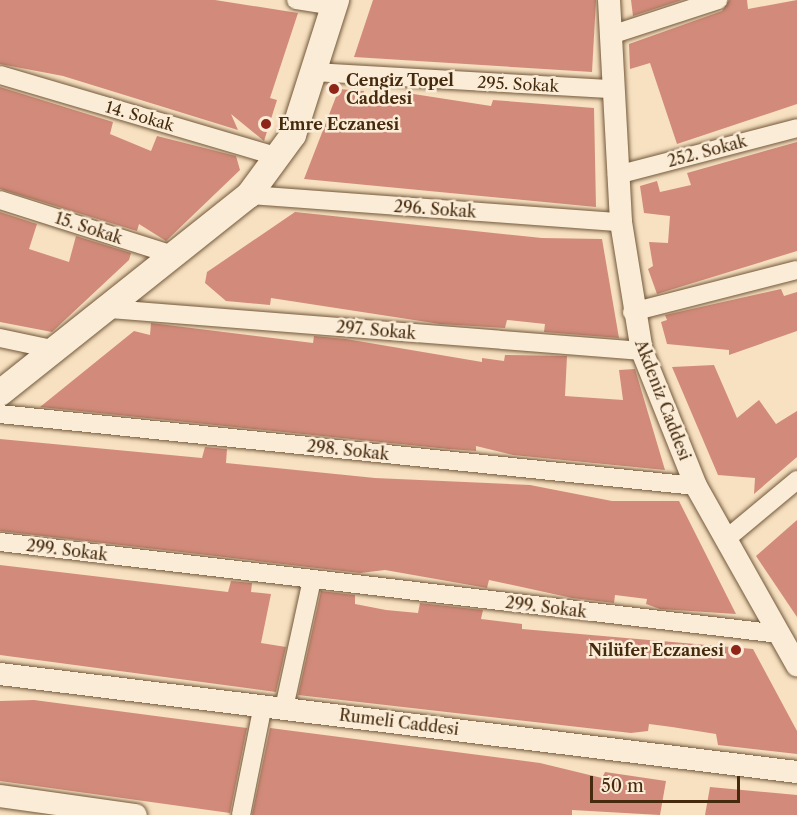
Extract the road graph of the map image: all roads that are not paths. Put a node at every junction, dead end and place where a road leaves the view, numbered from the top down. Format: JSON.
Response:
{"nodes":[{"id":1,"x":296,"y":0,"type":"edge"},
{"id":2,"x":609,"y":0,"type":"edge"},
{"id":3,"x":718,"y":0,"type":"edge"},
{"id":4,"x":335,"y":3,"type":"edge"},
{"id":5,"x":611,"y":35,"type":"junction"},
{"id":6,"x":314,"y":72,"type":"junction"},
{"id":7,"x":0,"y":75,"type":"edge"},
{"id":8,"x":613,"y":89,"type":"junction"},
{"id":9,"x":797,"y":128,"type":"edge"},
{"id":10,"x":279,"y":157,"type":"junction"},
{"id":11,"x":617,"y":175,"type":"junction"},
{"id":12,"x":249,"y":195,"type":"junction"},
{"id":13,"x":0,"y":200,"type":"edge"},
{"id":14,"x":621,"y":222,"type":"junction"},
{"id":15,"x":177,"y":256,"type":"junction"},
{"id":16,"x":797,"y":270,"type":"edge"},
{"id":17,"x":110,"y":309,"type":"junction"},
{"id":18,"x":632,"y":312,"type":"junction"},
{"id":19,"x":0,"y":338,"type":"edge"},
{"id":20,"x":57,"y":350,"type":"junction"},
{"id":21,"x":642,"y":351,"type":"junction"},
{"id":22,"x":0,"y":393,"type":"edge"},
{"id":23,"x":0,"y":414,"type":"edge"},
{"id":24,"x":797,"y":480,"type":"edge"},
{"id":25,"x":696,"y":486,"type":"junction"},
{"id":26,"x":725,"y":540,"type":"junction"},
{"id":27,"x":0,"y":542,"type":"edge"},
{"id":28,"x":312,"y":580,"type":"junction"},
{"id":29,"x":780,"y":634,"type":"junction"},
{"id":30,"x":797,"y":665,"type":"edge"},
{"id":31,"x":0,"y":674,"type":"edge"},
{"id":32,"x":274,"y":706,"type":"junction"},
{"id":33,"x":797,"y":772,"type":"edge"},
{"id":34,"x":0,"y":796,"type":"edge"},
{"id":35,"x":33,"y":807,"type":"edge"},
{"id":36,"x":136,"y":815,"type":"edge"},
{"id":37,"x":241,"y":815,"type":"edge"}],
"edges":[{"from":1,"to":4,"type":"street"},
{"from":2,"to":5,"type":"street","name":"Akdeniz Caddesi"},
{"from":3,"to":5,"type":"street"},
{"from":4,"to":6,"type":"main road"},
{"from":5,"to":8,"type":"street","name":"Akdeniz Caddesi"},
{"from":6,"to":8,"type":"street","name":"295. Sokak"},
{"from":6,"to":10,"type":"main road"},
{"from":7,"to":10,"type":"street","name":"14. Sokak"},
{"from":8,"to":11,"type":"street","name":"Akdeniz Caddesi"},
{"from":9,"to":11,"type":"street","name":"252. Sokak"},
{"from":10,"to":12,"type":"main road"},
{"from":11,"to":14,"type":"street","name":"Akdeniz Caddesi"},
{"from":12,"to":14,"type":"street","name":"296. Sokak"},
{"from":12,"to":15,"type":"main road"},
{"from":13,"to":15,"type":"street","name":"15. Sokak"},
{"from":14,"to":18,"type":"street","name":"Akdeniz Caddesi"},
{"from":15,"to":17,"type":"main road"},
{"from":16,"to":18,"type":"street"},
{"from":17,"to":20,"type":"main road"},
{"from":17,"to":21,"type":"street","name":"297. Sokak"},
{"from":18,"to":21,"type":"street","name":"Akdeniz Caddesi"},
{"from":19,"to":20,"type":"street"},
{"from":20,"to":22,"type":"main road"},
{"from":21,"to":25,"type":"street","name":"Akdeniz Caddesi"},
{"from":23,"to":25,"type":"street","name":"298. Sokak"},
{"from":24,"to":26,"type":"street"},
{"from":25,"to":26,"type":"street","name":"Akdeniz Caddesi"},
{"from":26,"to":29,"type":"street","name":"Akdeniz Caddesi"},
{"from":27,"to":28,"type":"street","name":"299. Sokak"},
{"from":28,"to":29,"type":"street","name":"299. Sokak"},
{"from":28,"to":32,"type":"street"},
{"from":29,"to":30,"type":"street","name":"Akdeniz Caddesi"},
{"from":31,"to":32,"type":"street","name":"Rumeli Caddesi"},
{"from":32,"to":33,"type":"street","name":"Rumeli Caddesi"},
{"from":32,"to":37,"type":"street"},
{"from":34,"to":35,"type":"street"},
{"from":35,"to":36,"type":"street"}]}
